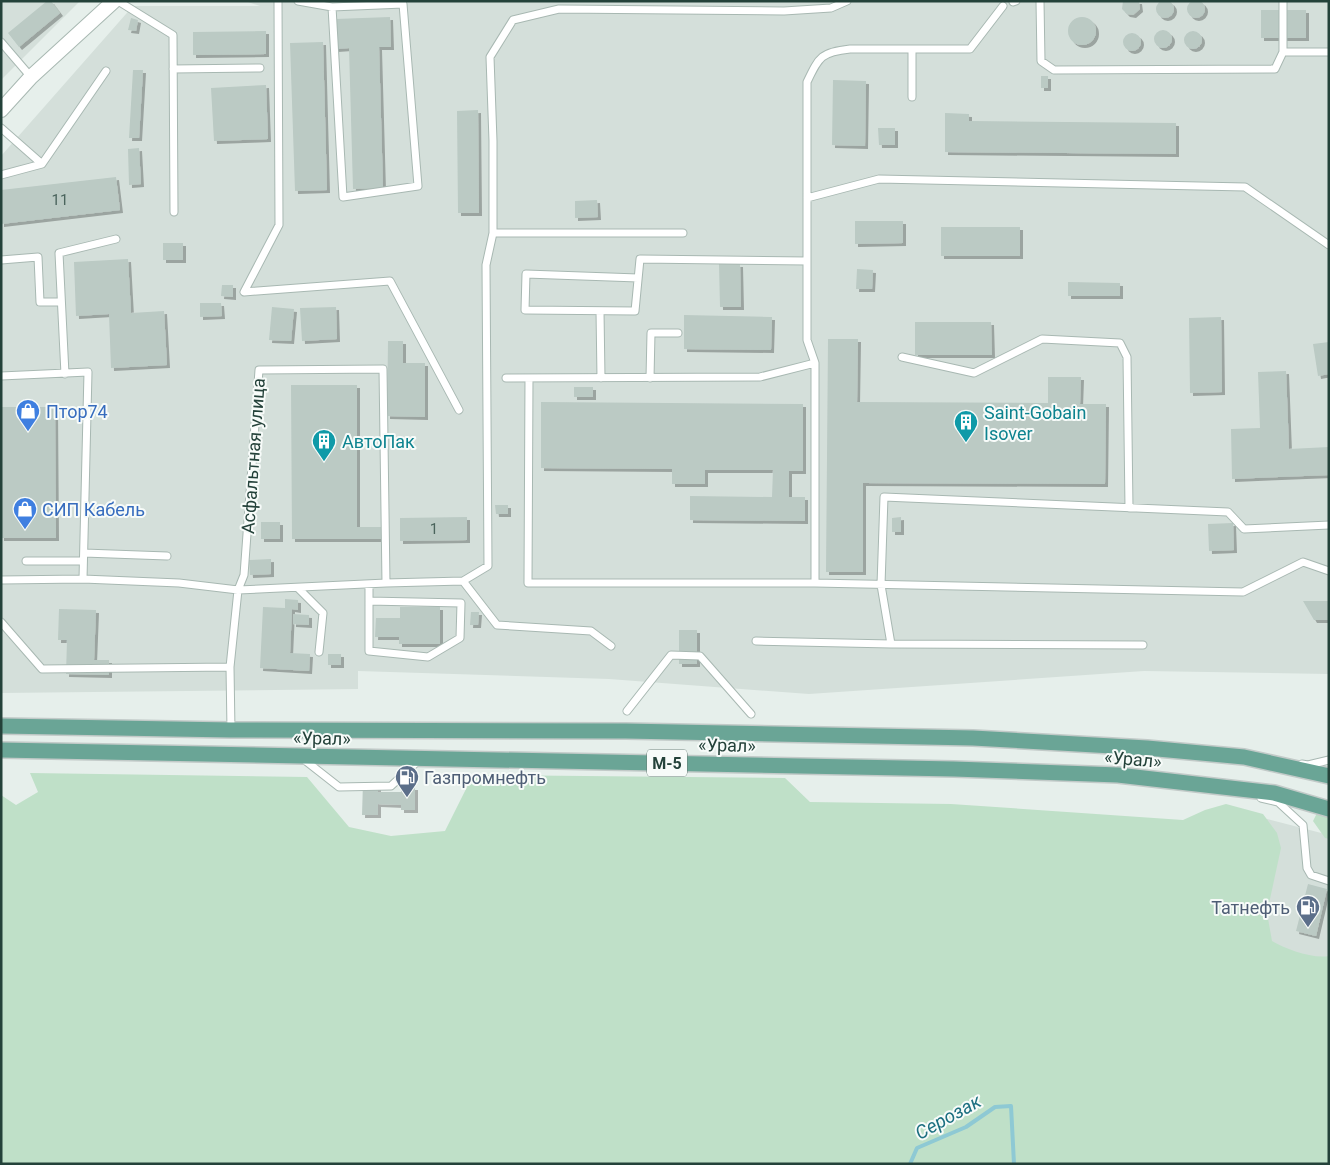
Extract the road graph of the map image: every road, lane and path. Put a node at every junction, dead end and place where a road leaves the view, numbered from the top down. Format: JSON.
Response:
{"nodes":[{"id":1,"x":114,"y":1,"type":"edge"},
{"id":2,"x":118,"y":1,"type":"edge"},
{"id":3,"x":278,"y":1,"type":"edge"},
{"id":4,"x":298,"y":1,"type":"edge"},
{"id":5,"x":847,"y":1,"type":"edge"},
{"id":6,"x":1040,"y":1,"type":"edge"},
{"id":7,"x":1283,"y":1,"type":"edge"},
{"id":8,"x":1002,"y":6,"type":"dead end"},
{"id":9,"x":332,"y":7,"type":"junction"},
{"id":10,"x":1,"y":42,"type":"edge"},
{"id":11,"x":912,"y":49,"type":"junction"},
{"id":12,"x":1283,"y":52,"type":"junction"},
{"id":13,"x":1329,"y":52,"type":"edge"},
{"id":14,"x":260,"y":68,"type":"dead end"},
{"id":15,"x":173,"y":69,"type":"junction"},
{"id":16,"x":106,"y":71,"type":"dead end"},
{"id":17,"x":31,"y":77,"type":"junction"},
{"id":18,"x":912,"y":97,"type":"dead end"},
{"id":19,"x":1,"y":110,"type":"edge"},
{"id":20,"x":1,"y":128,"type":"edge"},
{"id":21,"x":42,"y":164,"type":"junction"},
{"id":22,"x":1,"y":175,"type":"edge"},
{"id":23,"x":807,"y":198,"type":"junction"},
{"id":24,"x":174,"y":212,"type":"dead end"},
{"id":25,"x":493,"y":233,"type":"junction"},
{"id":26,"x":683,"y":233,"type":"dead end"},
{"id":27,"x":116,"y":239,"type":"dead end"},
{"id":28,"x":1329,"y":245,"type":"edge"},
{"id":29,"x":1,"y":260,"type":"edge"},
{"id":30,"x":807,"y":261,"type":"junction"},
{"id":31,"x":638,"y":278,"type":"junction"},
{"id":32,"x":61,"y":302,"type":"junction"},
{"id":33,"x":600,"y":311,"type":"junction"},
{"id":34,"x":678,"y":333,"type":"dead end"},
{"id":35,"x":902,"y":357,"type":"dead end"},
{"id":36,"x":815,"y":363,"type":"junction"},
{"id":37,"x":65,"y":374,"type":"junction"},
{"id":38,"x":1,"y":376,"type":"edge"},
{"id":39,"x":506,"y":378,"type":"dead end"},
{"id":40,"x":529,"y":378,"type":"junction"},
{"id":41,"x":601,"y":378,"type":"junction"},
{"id":42,"x":650,"y":378,"type":"junction"},
{"id":43,"x":459,"y":410,"type":"dead end"},
{"id":44,"x":1129,"y":508,"type":"junction"},
{"id":45,"x":1329,"y":525,"type":"edge"},
{"id":46,"x":84,"y":553,"type":"junction"},
{"id":47,"x":167,"y":556,"type":"dead end"},
{"id":48,"x":26,"y":561,"type":"dead end"},
{"id":49,"x":83,"y":561,"type":"junction"},
{"id":50,"x":1329,"y":571,"type":"edge"},
{"id":51,"x":83,"y":579,"type":"junction"},
{"id":52,"x":1,"y":580,"type":"edge"},
{"id":53,"x":463,"y":582,"type":"junction"},
{"id":54,"x":386,"y":583,"type":"junction"},
{"id":55,"x":815,"y":583,"type":"junction"},
{"id":56,"x":369,"y":585,"type":"junction"},
{"id":57,"x":881,"y":585,"type":"junction"},
{"id":58,"x":298,"y":588,"type":"junction"},
{"id":59,"x":238,"y":590,"type":"junction"},
{"id":60,"x":369,"y":601,"type":"junction"},
{"id":61,"x":1,"y":622,"type":"edge"},
{"id":62,"x":756,"y":640,"type":"dead end"},
{"id":63,"x":891,"y":644,"type":"junction"},
{"id":64,"x":1143,"y":645,"type":"dead end"},
{"id":65,"x":612,"y":646,"type":"dead end"},
{"id":66,"x":319,"y":652,"type":"dead end"},
{"id":67,"x":230,"y":668,"type":"junction"},
{"id":68,"x":627,"y":711,"type":"dead end"},
{"id":69,"x":751,"y":714,"type":"dead end"},
{"id":70,"x":1,"y":726,"type":"edge"},
{"id":71,"x":230,"y":730,"type":"junction"},
{"id":72,"x":1,"y":750,"type":"edge"},
{"id":73,"x":300,"y":756,"type":"junction"},
{"id":74,"x":422,"y":758,"type":"junction"},
{"id":75,"x":1329,"y":760,"type":"edge"},
{"id":76,"x":1274,"y":762,"type":"junction"},
{"id":77,"x":1329,"y":776,"type":"edge"},
{"id":78,"x":1222,"y":787,"type":"junction"},
{"id":79,"x":1329,"y":809,"type":"edge"},
{"id":80,"x":1329,"y":881,"type":"edge"}],
"edges":[{"from":1,"to":17,"type":"street"},
{"from":2,"to":15,"type":"lane"},
{"from":3,"to":43,"type":"lane"},
{"from":4,"to":9,"type":"lane"},
{"from":5,"to":25,"type":"lane"},
{"from":6,"to":12,"type":"lane"},
{"from":7,"to":12,"type":"lane"},
{"from":8,"to":11,"type":"lane"},
{"from":9,"to":9,"type":"lane"},
{"from":10,"to":17,"type":"lane"},
{"from":11,"to":18,"type":"lane"},
{"from":11,"to":23,"type":"lane"},
{"from":12,"to":13,"type":"lane"},
{"from":14,"to":15,"type":"lane"},
{"from":15,"to":24,"type":"lane"},
{"from":16,"to":21,"type":"lane"},
{"from":17,"to":19,"type":"street"},
{"from":20,"to":21,"type":"lane"},
{"from":21,"to":22,"type":"lane"},
{"from":23,"to":28,"type":"lane"},
{"from":23,"to":30,"type":"lane"},
{"from":25,"to":26,"type":"lane"},
{"from":25,"to":53,"type":"lane"},
{"from":27,"to":32,"type":"lane"},
{"from":29,"to":32,"type":"lane"},
{"from":30,"to":31,"type":"lane"},
{"from":30,"to":36,"type":"lane"},
{"from":31,"to":33,"type":"lane"},
{"from":31,"to":33,"type":"lane"},
{"from":32,"to":37,"type":"lane"},
{"from":33,"to":41,"type":"lane"},
{"from":34,"to":42,"type":"lane"},
{"from":35,"to":44,"type":"lane"},
{"from":36,"to":42,"type":"lane"},
{"from":36,"to":55,"type":"lane"},
{"from":37,"to":38,"type":"lane"},
{"from":37,"to":46,"type":"lane"},
{"from":39,"to":40,"type":"lane"},
{"from":40,"to":41,"type":"lane"},
{"from":40,"to":55,"type":"lane"},
{"from":41,"to":42,"type":"lane"},
{"from":44,"to":45,"type":"lane"},
{"from":44,"to":57,"type":"lane"},
{"from":46,"to":47,"type":"lane"},
{"from":46,"to":49,"type":"lane"},
{"from":48,"to":49,"type":"lane"},
{"from":49,"to":51,"type":"lane"},
{"from":50,"to":57,"type":"lane"},
{"from":51,"to":52,"type":"lane"},
{"from":51,"to":59,"type":"lane"},
{"from":53,"to":54,"type":"lane"},
{"from":53,"to":65,"type":"lane"},
{"from":54,"to":56,"type":"lane"},
{"from":54,"to":59,"type":"lane","name":"Асфальтная улица"},
{"from":55,"to":57,"type":"lane"},
{"from":56,"to":58,"type":"lane"},
{"from":56,"to":60,"type":"lane"},
{"from":57,"to":63,"type":"lane"},
{"from":58,"to":59,"type":"lane"},
{"from":58,"to":66,"type":"lane"},
{"from":59,"to":67,"type":"lane","name":"Асфальтная улица"},
{"from":60,"to":60,"type":"lane"},
{"from":61,"to":67,"type":"lane"},
{"from":62,"to":63,"type":"lane"},
{"from":63,"to":64,"type":"lane"},
{"from":67,"to":71,"type":"lane","name":"Асфальтная улица"},
{"from":68,"to":69,"type":"lane"},
{"from":70,"to":71,"type":"main road","name":"«Урал»","number":"М-5"},
{"from":71,"to":76,"type":"main road","name":"«Урал»","number":"М-5"},
{"from":72,"to":73,"type":"main road","name":"«Урал»","number":"М-5"},
{"from":73,"to":74,"type":"main road","name":"«Урал»","number":"М-5"},
{"from":73,"to":74,"type":"lane"},
{"from":74,"to":78,"type":"main road","name":"«Урал»","number":"М-5"},
{"from":75,"to":76,"type":"lane"},
{"from":76,"to":77,"type":"main road","name":"«Урал»","number":"М-5"},
{"from":78,"to":79,"type":"main road","name":"«Урал»","number":"М-5"},
{"from":78,"to":80,"type":"lane"}]}
